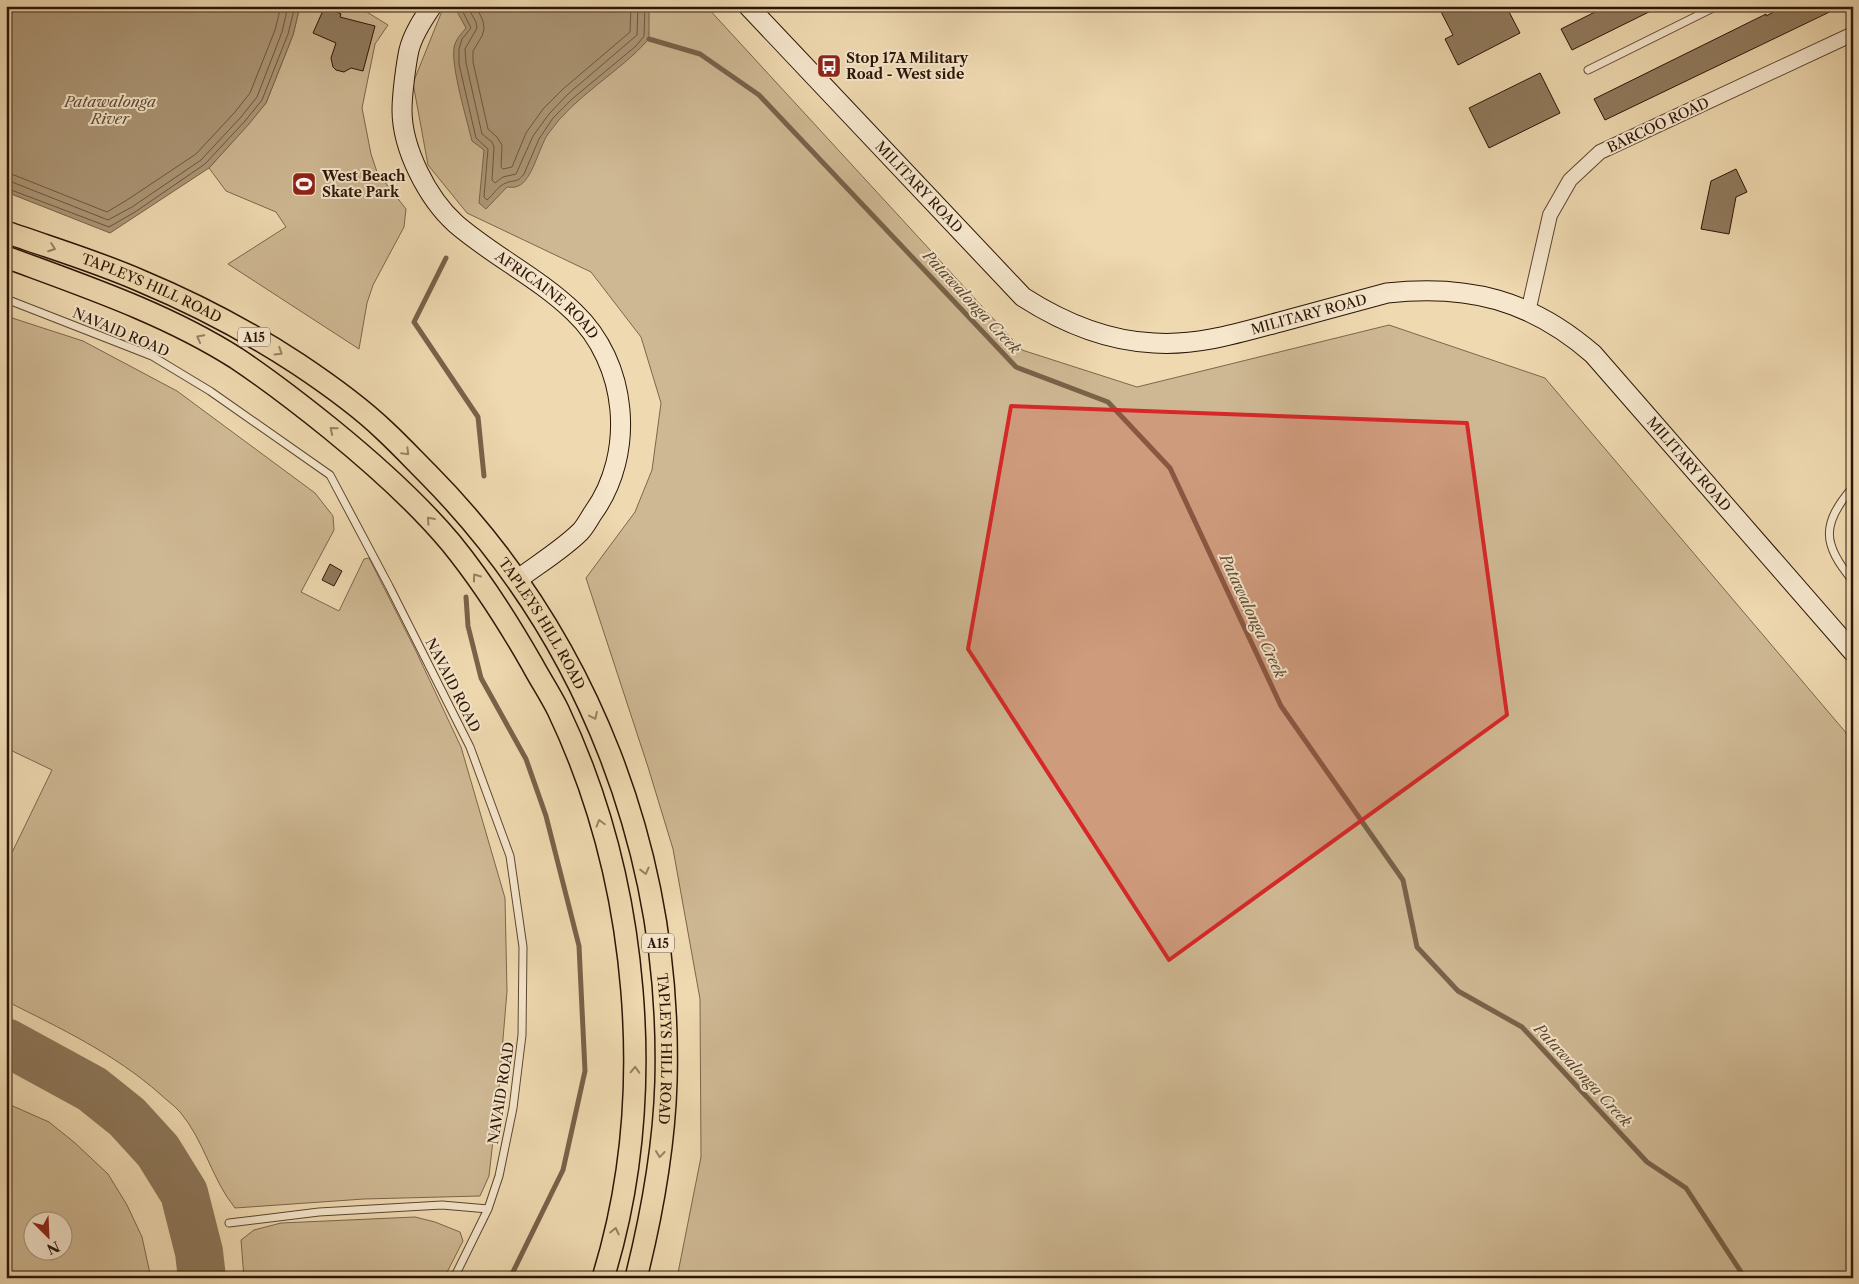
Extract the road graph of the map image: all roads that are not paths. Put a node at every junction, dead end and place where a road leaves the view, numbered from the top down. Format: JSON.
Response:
{"nodes":[{"id":1,"x":432,"y":6,"type":"edge"},
{"id":2,"x":748,"y":6,"type":"edge"},
{"id":3,"x":1717,"y":6,"type":"edge"},
{"id":4,"x":1853,"y":34,"type":"edge"},
{"id":5,"x":1588,"y":70,"type":"dead end"},
{"id":6,"x":6,"y":232,"type":"edge"},
{"id":7,"x":6,"y":257,"type":"edge"},
{"id":8,"x":6,"y":299,"type":"edge"},
{"id":9,"x":1528,"y":312,"type":"junction"},
{"id":10,"x":1853,"y":488,"type":"edge"},
{"id":11,"x":517,"y":580,"type":"junction"},
{"id":12,"x":1853,"y":581,"type":"edge"},
{"id":13,"x":1853,"y":652,"type":"edge"},
{"id":14,"x":557,"y":708,"type":"junction"},
{"id":15,"x":488,"y":1209,"type":"junction"},
{"id":16,"x":229,"y":1223,"type":"dead end"},
{"id":17,"x":454,"y":1278,"type":"edge"},
{"id":18,"x":603,"y":1278,"type":"edge"},
{"id":19,"x":636,"y":1278,"type":"edge"}],
"edges":[{"from":1,"to":11,"type":"street","name":"AFRICAINE ROAD"},
{"from":2,"to":9,"type":"street","name":"MILITARY ROAD"},
{"from":3,"to":5,"type":"lane"},
{"from":4,"to":9,"type":"street","name":"BARCOO ROAD"},
{"from":6,"to":11,"type":"main road","name":"TAPLEYS HILL ROAD","number":"A15","one_way":true},
{"from":14,"to":7,"type":"main road","name":"TAPLEYS HILL ROAD","number":"A15","one_way":true},
{"from":8,"to":15,"type":"lane","name":"NAVAID ROAD"},
{"from":9,"to":13,"type":"street","name":"MILITARY ROAD"},
{"from":10,"to":12,"type":"lane"},
{"from":11,"to":14,"type":"main road"},
{"from":11,"to":19,"type":"main road","name":"TAPLEYS HILL ROAD","number":"A15","one_way":true},
{"from":18,"to":14,"type":"main road","name":"TAPLEYS HILL ROAD","number":"A15","one_way":true},
{"from":15,"to":16,"type":"lane"},
{"from":15,"to":17,"type":"lane","name":"NAVAID ROAD"}]}
